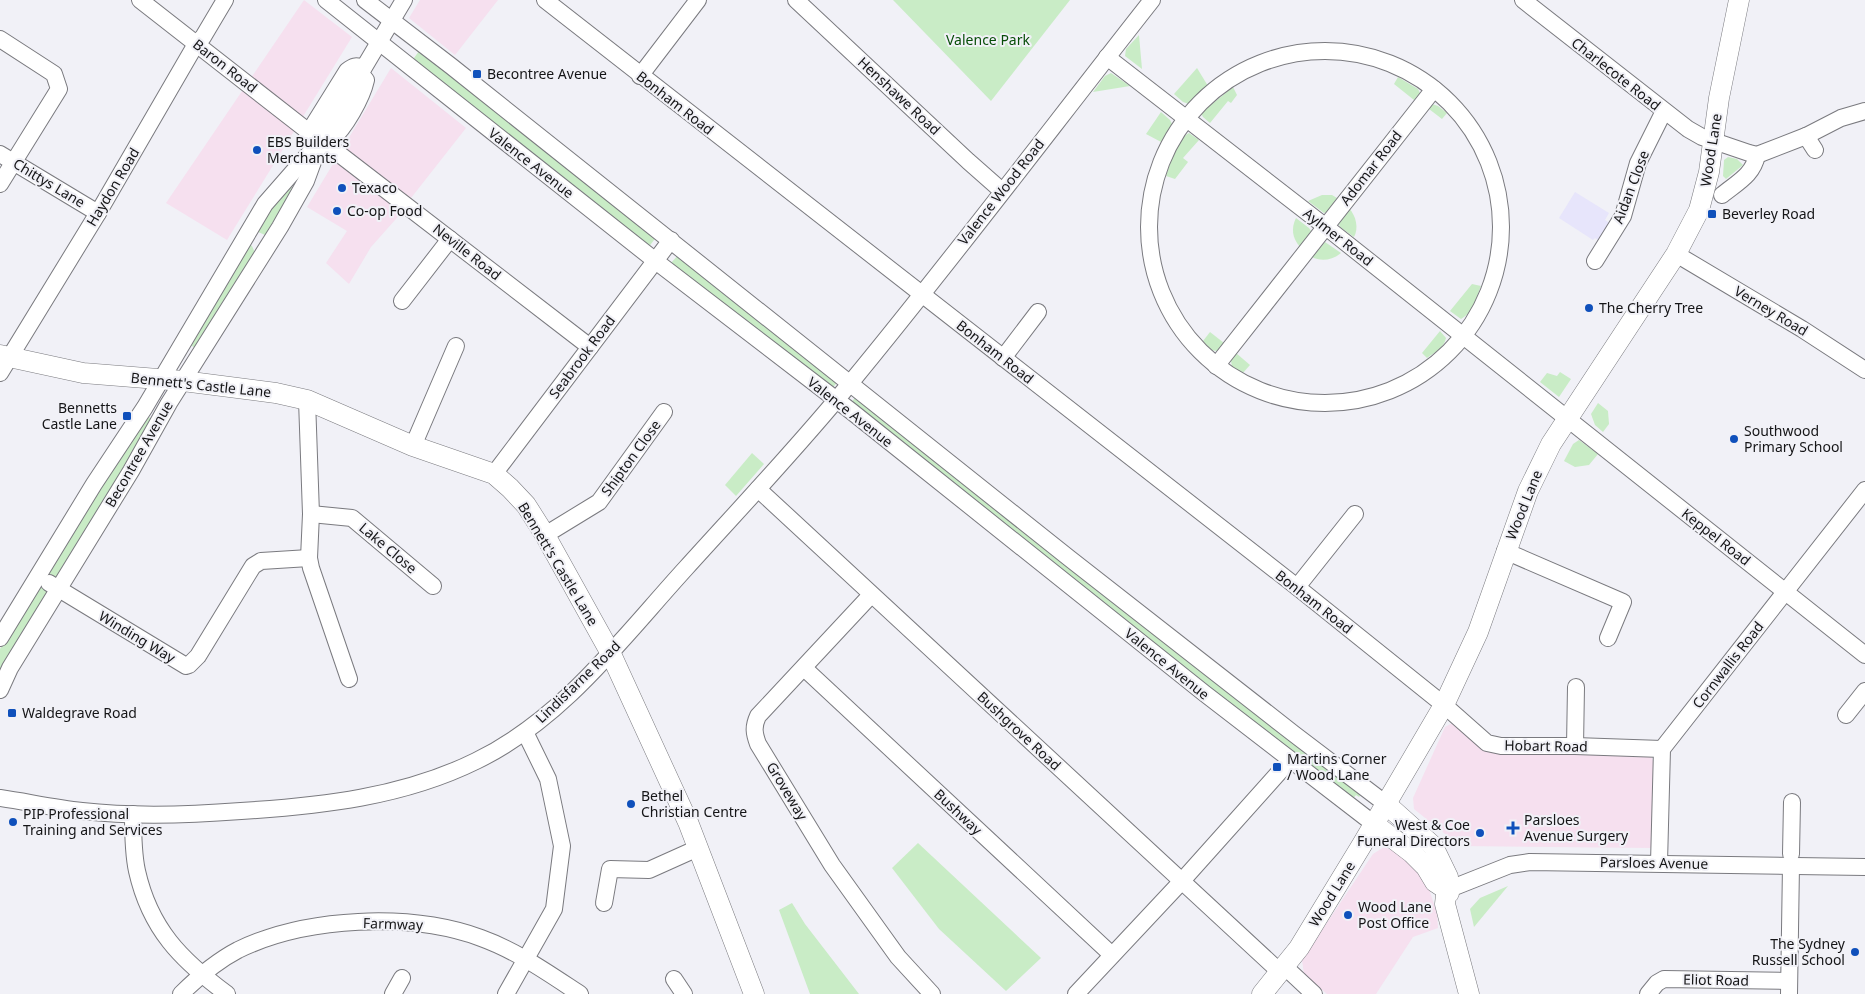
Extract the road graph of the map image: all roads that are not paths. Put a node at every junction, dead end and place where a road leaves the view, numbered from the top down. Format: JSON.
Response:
{"nodes":[{"id":1,"x":140,"y":0,"type":"edge"},
{"id":2,"x":225,"y":0,"type":"edge"},
{"id":3,"x":326,"y":0,"type":"edge"},
{"id":4,"x":365,"y":0,"type":"edge"},
{"id":5,"x":404,"y":0,"type":"edge"},
{"id":6,"x":545,"y":0,"type":"edge"},
{"id":7,"x":698,"y":0,"type":"edge"},
{"id":8,"x":796,"y":0,"type":"edge"},
{"id":9,"x":1152,"y":0,"type":"edge"},
{"id":10,"x":1523,"y":0,"type":"edge"},
{"id":11,"x":1738,"y":0,"type":"edge"},
{"id":12,"x":392,"y":20,"type":"junction"},
{"id":13,"x":0,"y":39,"type":"edge"},
{"id":14,"x":379,"y":42,"type":"junction"},
{"id":15,"x":196,"y":44,"type":"junction"},
{"id":16,"x":1107,"y":57,"type":"junction"},
{"id":17,"x":640,"y":76,"type":"junction"},
{"id":18,"x":1434,"y":89,"type":"junction"},
{"id":19,"x":1664,"y":111,"type":"junction"},
{"id":20,"x":1865,"y":111,"type":"edge"},
{"id":21,"x":1186,"y":118,"type":"junction"},
{"id":22,"x":315,"y":136,"type":"junction"},
{"id":23,"x":1806,"y":136,"type":"junction"},
{"id":24,"x":1714,"y":140,"type":"junction"},
{"id":25,"x":1816,"y":150,"type":"dead end"},
{"id":26,"x":1757,"y":155,"type":"junction"},
{"id":27,"x":7,"y":158,"type":"edge"},
{"id":28,"x":0,"y":184,"type":"edge"},
{"id":29,"x":1002,"y":191,"type":"junction"},
{"id":30,"x":1722,"y":195,"type":"dead end"},
{"id":31,"x":98,"y":213,"type":"junction"},
{"id":32,"x":1326,"y":227,"type":"junction"},
{"id":33,"x":246,"y":235,"type":"junction"},
{"id":34,"x":450,"y":239,"type":"junction"},
{"id":35,"x":671,"y":240,"type":"junction"},
{"id":36,"x":268,"y":247,"type":"junction"},
{"id":37,"x":1676,"y":254,"type":"junction"},
{"id":38,"x":655,"y":260,"type":"junction"},
{"id":39,"x":1595,"y":261,"type":"dead end"},
{"id":40,"x":921,"y":294,"type":"junction"},
{"id":41,"x":402,"y":301,"type":"dead end"},
{"id":42,"x":1038,"y":312,"type":"dead end"},
{"id":43,"x":1464,"y":336,"type":"junction"},
{"id":44,"x":456,"y":346,"type":"dead end"},
{"id":45,"x":590,"y":348,"type":"junction"},
{"id":46,"x":1003,"y":358,"type":"junction"},
{"id":47,"x":3,"y":362,"type":"edge"},
{"id":48,"x":1216,"y":366,"type":"junction"},
{"id":49,"x":1865,"y":370,"type":"edge"},
{"id":50,"x":161,"y":380,"type":"junction"},
{"id":51,"x":183,"y":381,"type":"junction"},
{"id":52,"x":850,"y":384,"type":"junction"},
{"id":53,"x":307,"y":400,"type":"junction"},
{"id":54,"x":835,"y":400,"type":"junction"},
{"id":55,"x":664,"y":412,"type":"dead end"},
{"id":56,"x":1567,"y":418,"type":"junction"},
{"id":57,"x":413,"y":446,"type":"junction"},
{"id":58,"x":494,"y":474,"type":"junction"},
{"id":59,"x":758,"y":489,"type":"junction"},
{"id":60,"x":1865,"y":490,"type":"edge"},
{"id":61,"x":311,"y":514,"type":"junction"},
{"id":62,"x":1355,"y":514,"type":"dead end"},
{"id":63,"x":545,"y":535,"type":"junction"},
{"id":64,"x":1505,"y":551,"type":"junction"},
{"id":65,"x":309,"y":558,"type":"junction"},
{"id":66,"x":37,"y":576,"type":"junction"},
{"id":67,"x":433,"y":586,"type":"dead end"},
{"id":68,"x":1297,"y":587,"type":"junction"},
{"id":69,"x":58,"y":589,"type":"junction"},
{"id":70,"x":1786,"y":592,"type":"junction"},
{"id":71,"x":871,"y":595,"type":"junction"},
{"id":72,"x":0,"y":638,"type":"edge"},
{"id":73,"x":1608,"y":638,"type":"dead end"},
{"id":74,"x":610,"y":652,"type":"junction"},
{"id":75,"x":1865,"y":655,"type":"edge"},
{"id":76,"x":804,"y":668,"type":"junction"},
{"id":77,"x":349,"y":679,"type":"dead end"},
{"id":78,"x":1576,"y":688,"type":"dead end"},
{"id":79,"x":0,"y":690,"type":"edge"},
{"id":80,"x":1865,"y":691,"type":"edge"},
{"id":81,"x":1444,"y":705,"type":"junction"},
{"id":82,"x":1846,"y":715,"type":"dead end"},
{"id":83,"x":524,"y":732,"type":"junction"},
{"id":84,"x":1575,"y":746,"type":"junction"},
{"id":85,"x":1662,"y":749,"type":"junction"},
{"id":86,"x":1290,"y":760,"type":"junction"},
{"id":87,"x":0,"y":798,"type":"edge"},
{"id":88,"x":1792,"y":802,"type":"dead end"},
{"id":89,"x":1386,"y":804,"type":"junction"},
{"id":90,"x":133,"y":814,"type":"junction"},
{"id":91,"x":1374,"y":824,"type":"junction"},
{"id":92,"x":698,"y":848,"type":"junction"},
{"id":93,"x":1791,"y":860,"type":"junction"},
{"id":94,"x":1659,"y":863,"type":"junction"},
{"id":95,"x":1865,"y":867,"type":"edge"},
{"id":96,"x":1182,"y":882,"type":"junction"},
{"id":97,"x":1447,"y":890,"type":"junction"},
{"id":98,"x":604,"y":903,"type":"dead end"},
{"id":99,"x":1112,"y":956,"type":"junction"},
{"id":100,"x":527,"y":959,"type":"junction"},
{"id":101,"x":1283,"y":969,"type":"junction"},
{"id":102,"x":201,"y":975,"type":"junction"},
{"id":103,"x":402,"y":978,"type":"dead end"},
{"id":104,"x":674,"y":979,"type":"dead end"},
{"id":105,"x":1789,"y":988,"type":"edge"},
{"id":106,"x":181,"y":994,"type":"edge"},
{"id":107,"x":227,"y":994,"type":"edge"},
{"id":108,"x":393,"y":994,"type":"edge"},
{"id":109,"x":506,"y":994,"type":"edge"},
{"id":110,"x":580,"y":994,"type":"edge"},
{"id":111,"x":684,"y":994,"type":"edge"},
{"id":112,"x":754,"y":994,"type":"edge"},
{"id":113,"x":932,"y":994,"type":"edge"},
{"id":114,"x":1076,"y":994,"type":"edge"},
{"id":115,"x":1262,"y":994,"type":"edge"},
{"id":116,"x":1314,"y":994,"type":"edge"},
{"id":117,"x":1469,"y":994,"type":"edge"},
{"id":118,"x":1477,"y":994,"type":"edge"},
{"id":119,"x":1648,"y":994,"type":"edge"}],
"edges":[{"from":1,"to":15,"type":"street","name":"Baron Road"},
{"from":2,"to":15,"type":"street","name":"Haydon Road"},
{"from":3,"to":14,"type":"street","name":"Valence Avenue"},
{"from":4,"to":12,"type":"street","name":"Valence Avenue"},
{"from":5,"to":12,"type":"street","name":"Becontree Avenue"},
{"from":6,"to":17,"type":"street","name":"Bonham Road"},
{"from":7,"to":17,"type":"street"},
{"from":8,"to":29,"type":"street","name":"Henshawe Road"},
{"from":9,"to":16,"type":"street","name":"Valence Wood Road"},
{"from":10,"to":19,"type":"street","name":"Charlecote Road"},
{"from":11,"to":24,"type":"main road","name":"Wood Lane"},
{"from":12,"to":14,"type":"street","name":"Becontree Avenue"},
{"from":12,"to":35,"type":"street","name":"Valence Avenue"},
{"from":13,"to":27,"type":"street"},
{"from":14,"to":22,"type":"street","name":"Becontree Avenue"},
{"from":14,"to":38,"type":"street","name":"Valence Avenue"},
{"from":15,"to":22,"type":"street","name":"Baron Road"},
{"from":15,"to":31,"type":"street","name":"Haydon Road"},
{"from":16,"to":21,"type":"street","name":"Aylmer Road"},
{"from":16,"to":29,"type":"street","name":"Valence Wood Road"},
{"from":17,"to":40,"type":"street","name":"Bonham Road"},
{"from":18,"to":21,"type":"street"},
{"from":18,"to":32,"type":"street","name":"Adomar Road"},
{"from":18,"to":43,"type":"street"},
{"from":19,"to":24,"type":"street","name":"Charlecote Road"},
{"from":19,"to":39,"type":"street","name":"Aidan Close"},
{"from":20,"to":23,"type":"street"},
{"from":21,"to":32,"type":"street","name":"Aylmer Road"},
{"from":21,"to":48,"type":"street"},
{"from":22,"to":33,"type":"street","name":"Becontree Avenue"},
{"from":22,"to":34,"type":"street","name":"Neville Road"},
{"from":22,"to":36,"type":"street","name":"Becontree Avenue"},
{"from":23,"to":25,"type":"street"},
{"from":23,"to":26,"type":"street"},
{"from":24,"to":26,"type":"street"},
{"from":24,"to":37,"type":"main road","name":"Wood Lane"},
{"from":26,"to":30,"type":"street"},
{"from":27,"to":28,"type":"street"},
{"from":27,"to":31,"type":"street","name":"Chittys Lane"},
{"from":29,"to":40,"type":"street","name":"Valence Wood Road"},
{"from":31,"to":47,"type":"street","name":"Haydon Road"},
{"from":32,"to":43,"type":"street","name":"Aylmer Road"},
{"from":32,"to":48,"type":"street","name":"Adomar Road"},
{"from":33,"to":36,"type":"street"},
{"from":33,"to":50,"type":"street","name":"Becontree Avenue"},
{"from":34,"to":41,"type":"street"},
{"from":34,"to":45,"type":"street","name":"Neville Road"},
{"from":35,"to":38,"type":"street","name":"Seabrook Road"},
{"from":35,"to":52,"type":"street","name":"Valence Avenue"},
{"from":36,"to":51,"type":"street","name":"Becontree Avenue"},
{"from":37,"to":49,"type":"street","name":"Verney Road"},
{"from":37,"to":56,"type":"main road","name":"Wood Lane"},
{"from":38,"to":45,"type":"street","name":"Seabrook Road"},
{"from":38,"to":54,"type":"street","name":"Valence Avenue"},
{"from":40,"to":46,"type":"street","name":"Bonham Road"},
{"from":40,"to":52,"type":"street","name":"Valence Wood Road"},
{"from":42,"to":46,"type":"street"},
{"from":43,"to":48,"type":"street"},
{"from":43,"to":56,"type":"street","name":"Aylmer Road"},
{"from":44,"to":57,"type":"street"},
{"from":45,"to":58,"type":"street","name":"Seabrook Road"},
{"from":46,"to":68,"type":"street","name":"Bonham Road"},
{"from":47,"to":50,"type":"main road","name":"Bennett's Castle Lane"},
{"from":50,"to":51,"type":"main road","name":"Bennett's Castle Lane"},
{"from":50,"to":66,"type":"street","name":"Becontree Avenue"},
{"from":51,"to":53,"type":"main road","name":"Bennett's Castle Lane"},
{"from":51,"to":69,"type":"street","name":"Becontree Avenue"},
{"from":52,"to":54,"type":"street","name":"Lindisfarne Road"},
{"from":52,"to":89,"type":"street","name":"Valence Avenue"},
{"from":53,"to":57,"type":"main road","name":"Bennett's Castle Lane"},
{"from":53,"to":61,"type":"street"},
{"from":54,"to":59,"type":"street","name":"Lindisfarne Road"},
{"from":54,"to":86,"type":"street","name":"Valence Avenue"},
{"from":55,"to":63,"type":"street","name":"Shipton Close"},
{"from":56,"to":64,"type":"main road","name":"Wood Lane"},
{"from":56,"to":70,"type":"street","name":"Keppel Road"},
{"from":57,"to":58,"type":"main road","name":"Bennett's Castle Lane"},
{"from":58,"to":63,"type":"main road","name":"Bennett's Castle Lane"},
{"from":59,"to":71,"type":"street","name":"Bushgrove Road"},
{"from":59,"to":74,"type":"street","name":"Lindisfarne Road"},
{"from":60,"to":70,"type":"street","name":"Cornwallis Road"},
{"from":61,"to":65,"type":"street"},
{"from":61,"to":67,"type":"street","name":"Lake Close"},
{"from":62,"to":68,"type":"street"},
{"from":63,"to":74,"type":"main road","name":"Bennett's Castle Lane"},
{"from":64,"to":73,"type":"street"},
{"from":64,"to":81,"type":"main road","name":"Wood Lane"},
{"from":65,"to":69,"type":"street","name":"Winding Way"},
{"from":65,"to":77,"type":"street"},
{"from":66,"to":69,"type":"street","name":"Winding Way"},
{"from":66,"to":72,"type":"street","name":"Becontree Avenue"},
{"from":68,"to":81,"type":"street","name":"Bonham Road"},
{"from":69,"to":79,"type":"street","name":"Becontree Avenue"},
{"from":70,"to":75,"type":"street","name":"Keppel Road"},
{"from":70,"to":85,"type":"street","name":"Cornwallis Road"},
{"from":71,"to":76,"type":"street","name":"Groveway"},
{"from":71,"to":96,"type":"street","name":"Bushgrove Road"},
{"from":74,"to":83,"type":"street","name":"Lindisfarne Road"},
{"from":74,"to":92,"type":"main road","name":"Bennett's Castle Lane"},
{"from":76,"to":99,"type":"street","name":"Bushway"},
{"from":76,"to":113,"type":"street","name":"Groveway"},
{"from":78,"to":84,"type":"street"},
{"from":80,"to":82,"type":"street"},
{"from":81,"to":84,"type":"street","name":"Hobart Road"},
{"from":81,"to":89,"type":"main road","name":"Wood Lane"},
{"from":83,"to":90,"type":"street","name":"Lindisfarne Road"},
{"from":83,"to":100,"type":"street"},
{"from":84,"to":85,"type":"street","name":"Hobart Road"},
{"from":85,"to":94,"type":"street"},
{"from":86,"to":91,"type":"street","name":"Valence Avenue"},
{"from":86,"to":96,"type":"street"},
{"from":87,"to":90,"type":"street","name":"Lindisfarne Road"},
{"from":88,"to":93,"type":"street"},
{"from":89,"to":91,"type":"main road","name":"Wood Lane"},
{"from":89,"to":97,"type":"main road"},
{"from":90,"to":102,"type":"street"},
{"from":91,"to":97,"type":"main road"},
{"from":91,"to":101,"type":"main road","name":"Wood Lane"},
{"from":92,"to":98,"type":"street"},
{"from":92,"to":112,"type":"main road","name":"Bennett's Castle Lane"},
{"from":93,"to":94,"type":"street","name":"Parsloes Avenue"},
{"from":93,"to":95,"type":"street","name":"Parsloes Avenue"},
{"from":93,"to":105,"type":"street"},
{"from":94,"to":97,"type":"street","name":"Parsloes Avenue"},
{"from":96,"to":99,"type":"street"},
{"from":96,"to":101,"type":"street","name":"Bushgrove Road"},
{"from":97,"to":117,"type":"main road"},
{"from":97,"to":118,"type":"main road"},
{"from":99,"to":114,"type":"street"},
{"from":100,"to":102,"type":"street","name":"Farmway"},
{"from":100,"to":109,"type":"street"},
{"from":100,"to":110,"type":"street","name":"Farmway"},
{"from":101,"to":115,"type":"main road","name":"Wood Lane"},
{"from":101,"to":116,"type":"street","name":"Bushgrove Road"},
{"from":102,"to":106,"type":"street","name":"Farmway"},
{"from":102,"to":107,"type":"street"},
{"from":103,"to":108,"type":"street"},
{"from":104,"to":111,"type":"street"},
{"from":105,"to":119,"type":"street","name":"Eliot Road"}]}
